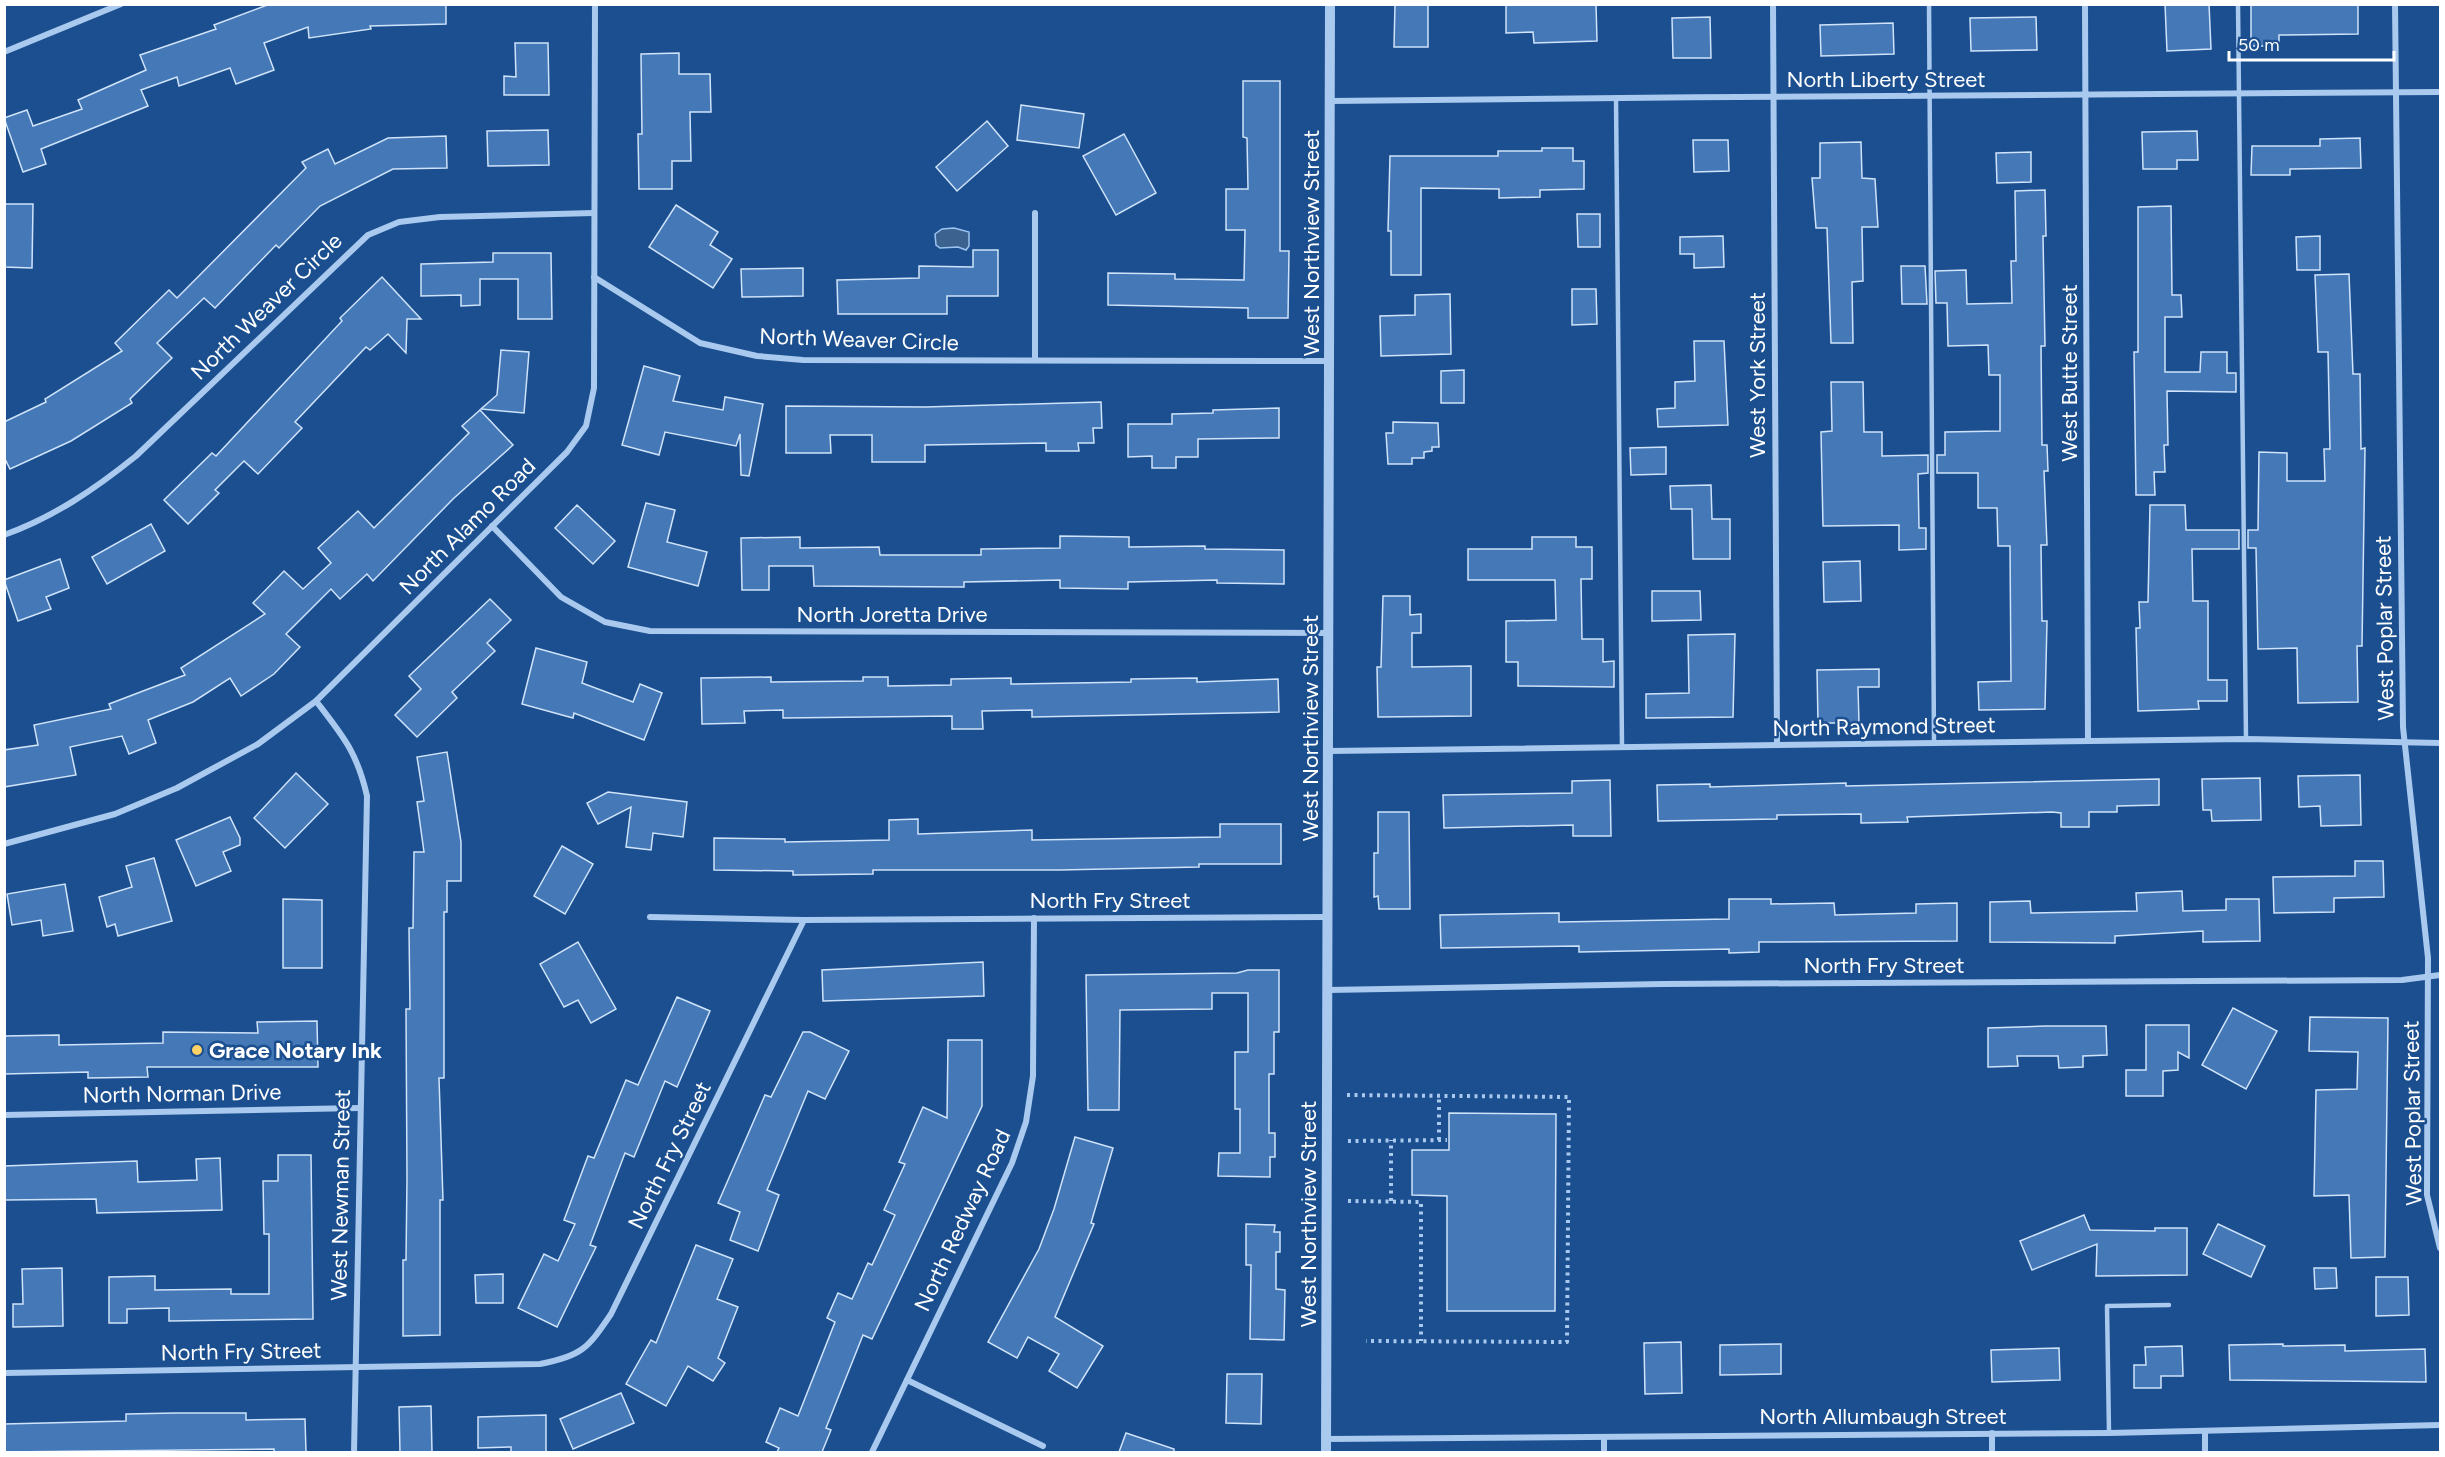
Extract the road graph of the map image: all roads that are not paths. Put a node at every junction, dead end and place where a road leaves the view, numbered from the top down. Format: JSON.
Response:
{"nodes":[{"id":1,"x":121,"y":4,"type":"edge"},
{"id":2,"x":595,"y":4,"type":"edge"},
{"id":3,"x":1330,"y":4,"type":"edge"},
{"id":4,"x":1773,"y":4,"type":"edge"},
{"id":5,"x":1929,"y":4,"type":"edge"},
{"id":6,"x":2085,"y":4,"type":"edge"},
{"id":7,"x":2238,"y":4,"type":"edge"},
{"id":8,"x":2395,"y":4,"type":"edge"},
{"id":9,"x":4,"y":52,"type":"edge"},
{"id":10,"x":2440,"y":93,"type":"edge"},
{"id":11,"x":2395,"y":94,"type":"junction"},
{"id":12,"x":2239,"y":95,"type":"junction"},
{"id":13,"x":1773,"y":96,"type":"junction"},
{"id":14,"x":1929,"y":96,"type":"junction"},
{"id":15,"x":1616,"y":98,"type":"junction"},
{"id":16,"x":2086,"y":98,"type":"junction"},
{"id":17,"x":1330,"y":101,"type":"junction"},
{"id":18,"x":594,"y":213,"type":"junction"},
{"id":19,"x":1035,"y":213,"type":"dead end"},
{"id":20,"x":594,"y":277,"type":"junction"},
{"id":21,"x":1035,"y":360,"type":"junction"},
{"id":22,"x":1331,"y":361,"type":"junction"},
{"id":23,"x":492,"y":526,"type":"junction"},
{"id":24,"x":4,"y":535,"type":"edge"},
{"id":25,"x":1329,"y":633,"type":"junction"},
{"id":26,"x":316,"y":701,"type":"junction"},
{"id":27,"x":2246,"y":739,"type":"junction"},
{"id":28,"x":2088,"y":741,"type":"junction"},
{"id":29,"x":2404,"y":742,"type":"junction"},
{"id":30,"x":1934,"y":743,"type":"junction"},
{"id":31,"x":2440,"y":743,"type":"edge"},
{"id":32,"x":1777,"y":745,"type":"junction"},
{"id":33,"x":1622,"y":747,"type":"junction"},
{"id":34,"x":1328,"y":751,"type":"junction"},
{"id":35,"x":4,"y":844,"type":"edge"},
{"id":36,"x":650,"y":917,"type":"dead end"},
{"id":37,"x":1329,"y":917,"type":"junction"},
{"id":38,"x":1034,"y":918,"type":"junction"},
{"id":39,"x":804,"y":920,"type":"junction"},
{"id":40,"x":2440,"y":975,"type":"edge"},
{"id":41,"x":2428,"y":976,"type":"junction"},
{"id":42,"x":1328,"y":990,"type":"junction"},
{"id":43,"x":360,"y":1108,"type":"junction"},
{"id":44,"x":4,"y":1115,"type":"edge"},
{"id":45,"x":2440,"y":1248,"type":"edge"},
{"id":46,"x":2169,"y":1305,"type":"dead end"},
{"id":47,"x":355,"y":1367,"type":"junction"},
{"id":48,"x":4,"y":1372,"type":"edge"},
{"id":49,"x":907,"y":1380,"type":"junction"},
{"id":50,"x":2440,"y":1425,"type":"edge"},
{"id":51,"x":2205,"y":1431,"type":"junction"},
{"id":52,"x":1992,"y":1433,"type":"junction"},
{"id":53,"x":2109,"y":1433,"type":"junction"},
{"id":54,"x":1604,"y":1437,"type":"junction"},
{"id":55,"x":1326,"y":1439,"type":"junction"},
{"id":56,"x":1043,"y":1446,"type":"dead end"},
{"id":57,"x":354,"y":1452,"type":"edge"},
{"id":58,"x":872,"y":1452,"type":"edge"},
{"id":59,"x":1326,"y":1452,"type":"edge"},
{"id":60,"x":1604,"y":1452,"type":"edge"},
{"id":61,"x":1992,"y":1452,"type":"edge"},
{"id":62,"x":2205,"y":1452,"type":"edge"}],
"edges":[{"from":1,"to":9,"type":"street"},
{"from":2,"to":18,"type":"street","name":"North Alamo Road"},
{"from":3,"to":17,"type":"street","name":"West Northview Street"},
{"from":4,"to":13,"type":"street","name":"West York Street"},
{"from":5,"to":14,"type":"lane"},
{"from":6,"to":16,"type":"street","name":"West Butte Street"},
{"from":7,"to":12,"type":"lane"},
{"from":8,"to":11,"type":"street","name":"West Poplar Street"},
{"from":10,"to":11,"type":"street","name":"North Liberty Street"},
{"from":11,"to":12,"type":"street","name":"North Liberty Street"},
{"from":11,"to":29,"type":"street","name":"West Poplar Street"},
{"from":12,"to":16,"type":"street","name":"North Liberty Street"},
{"from":12,"to":27,"type":"lane"},
{"from":13,"to":14,"type":"street","name":"North Liberty Street"},
{"from":13,"to":15,"type":"street","name":"North Liberty Street"},
{"from":13,"to":32,"type":"street","name":"West York Street"},
{"from":14,"to":16,"type":"street","name":"North Liberty Street"},
{"from":14,"to":30,"type":"lane"},
{"from":15,"to":17,"type":"street","name":"North Liberty Street"},
{"from":15,"to":33,"type":"lane"},
{"from":16,"to":28,"type":"street","name":"West Butte Street"},
{"from":17,"to":22,"type":"street","name":"West Northview Street"},
{"from":18,"to":20,"type":"street","name":"North Alamo Road"},
{"from":18,"to":24,"type":"street","name":"North Weaver Circle"},
{"from":19,"to":21,"type":"street"},
{"from":20,"to":21,"type":"street","name":"North Weaver Circle"},
{"from":20,"to":23,"type":"street","name":"North Alamo Road"},
{"from":21,"to":22,"type":"street","name":"North Weaver Circle"},
{"from":22,"to":25,"type":"street","name":"West Northview Street"},
{"from":23,"to":25,"type":"street","name":"North Joretta Drive"},
{"from":23,"to":26,"type":"street","name":"North Alamo Road"},
{"from":25,"to":34,"type":"street","name":"West Northview Street"},
{"from":26,"to":35,"type":"street","name":"North Alamo Road"},
{"from":26,"to":43,"type":"street","name":"West Newman Street"},
{"from":27,"to":28,"type":"street","name":"North Raymond Street"},
{"from":27,"to":29,"type":"street","name":"North Raymond Street"},
{"from":28,"to":30,"type":"street","name":"North Raymond Street"},
{"from":29,"to":31,"type":"street","name":"North Raymond Street"},
{"from":29,"to":41,"type":"street","name":"West Poplar Street"},
{"from":30,"to":32,"type":"street","name":"North Raymond Street"},
{"from":32,"to":33,"type":"street","name":"North Raymond Street"},
{"from":33,"to":34,"type":"street","name":"North Raymond Street"},
{"from":34,"to":37,"type":"street","name":"West Northview Street"},
{"from":36,"to":39,"type":"street"},
{"from":37,"to":38,"type":"street","name":"North Fry Street"},
{"from":37,"to":42,"type":"street","name":"West Northview Street"},
{"from":38,"to":39,"type":"street","name":"North Fry Street"},
{"from":38,"to":49,"type":"street","name":"North Redway Road"},
{"from":39,"to":47,"type":"street","name":"North Fry Street"},
{"from":40,"to":41,"type":"street","name":"North Fry Street"},
{"from":41,"to":42,"type":"street","name":"North Fry Street"},
{"from":41,"to":45,"type":"street","name":"West Poplar Street"},
{"from":42,"to":55,"type":"street","name":"West Northview Street"},
{"from":43,"to":44,"type":"street","name":"North Norman Drive"},
{"from":43,"to":47,"type":"street","name":"West Newman Street"},
{"from":46,"to":53,"type":"lane"},
{"from":47,"to":48,"type":"street","name":"North Fry Street"},
{"from":47,"to":57,"type":"street","name":"West Newman Street"},
{"from":49,"to":56,"type":"street"},
{"from":49,"to":58,"type":"street","name":"North Redway Road"},
{"from":50,"to":51,"type":"street","name":"North Allumbaugh Street"},
{"from":51,"to":53,"type":"street","name":"North Allumbaugh Street"},
{"from":51,"to":62,"type":"street"},
{"from":52,"to":53,"type":"street","name":"North Allumbaugh Street"},
{"from":52,"to":54,"type":"street","name":"North Allumbaugh Street"},
{"from":52,"to":61,"type":"street"},
{"from":54,"to":55,"type":"street","name":"North Allumbaugh Street"},
{"from":54,"to":60,"type":"street"},
{"from":55,"to":59,"type":"street","name":"West Northview Street"}]}
